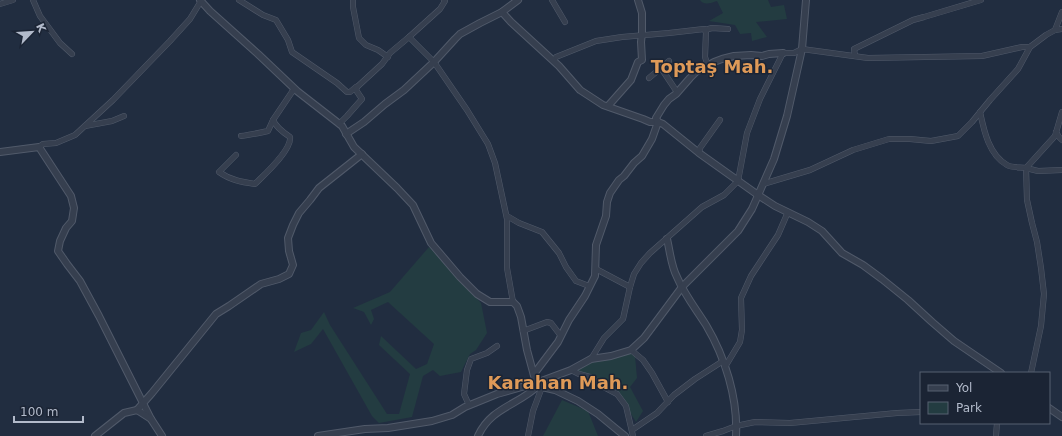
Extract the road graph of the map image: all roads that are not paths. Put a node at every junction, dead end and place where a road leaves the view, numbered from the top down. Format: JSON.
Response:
{"nodes":[{"id":1,"x":12,"y":0,"type":"edge"},
{"id":2,"x":32,"y":0,"type":"edge"},
{"id":3,"x":239,"y":0,"type":"edge"},
{"id":4,"x":353,"y":0,"type":"edge"},
{"id":5,"x":444,"y":0,"type":"edge"},
{"id":6,"x":518,"y":0,"type":"edge"},
{"id":7,"x":552,"y":0,"type":"edge"},
{"id":8,"x":638,"y":0,"type":"edge"},
{"id":9,"x":806,"y":0,"type":"edge"},
{"id":10,"x":981,"y":0,"type":"edge"},
{"id":11,"x":200,"y":1,"type":"edge"},
{"id":12,"x":0,"y":4,"type":"edge"},
{"id":13,"x":502,"y":12,"type":"junction"},
{"id":14,"x":1062,"y":12,"type":"edge"},
{"id":15,"x":565,"y":22,"type":"dead end"},
{"id":16,"x":1062,"y":28,"type":"edge"},
{"id":17,"x":728,"y":29,"type":"dead end"},
{"id":18,"x":705,"y":30,"type":"junction"},
{"id":19,"x":1055,"y":30,"type":"junction"},
{"id":20,"x":642,"y":36,"type":"junction"},
{"id":21,"x":409,"y":37,"type":"junction"},
{"id":22,"x":1030,"y":47,"type":"junction"},
{"id":23,"x":802,"y":49,"type":"junction"},
{"id":24,"x":783,"y":53,"type":"junction"},
{"id":25,"x":72,"y":54,"type":"dead end"},
{"id":26,"x":855,"y":56,"type":"junction"},
{"id":27,"x":388,"y":57,"type":"junction"},
{"id":28,"x":669,"y":61,"type":"dead end"},
{"id":29,"x":434,"y":62,"type":"junction"},
{"id":30,"x":554,"y":62,"type":"junction"},
{"id":31,"x":708,"y":66,"type":"junction"},
{"id":32,"x":661,"y":68,"type":"junction"},
{"id":33,"x":649,"y":78,"type":"dead end"},
{"id":34,"x":357,"y":87,"type":"junction"},
{"id":35,"x":294,"y":89,"type":"junction"},
{"id":36,"x":677,"y":92,"type":"junction"},
{"id":37,"x":608,"y":106,"type":"junction"},
{"id":38,"x":980,"y":112,"type":"junction"},
{"id":39,"x":1062,"y":112,"type":"edge"},
{"id":40,"x":124,"y":116,"type":"dead end"},
{"id":41,"x":273,"y":120,"type":"junction"},
{"id":42,"x":720,"y":120,"type":"dead end"},
{"id":43,"x":658,"y":122,"type":"junction"},
{"id":44,"x":339,"y":124,"type":"junction"},
{"id":45,"x":84,"y":127,"type":"junction"},
{"id":46,"x":1056,"y":132,"type":"junction"},
{"id":47,"x":346,"y":134,"type":"junction"},
{"id":48,"x":241,"y":136,"type":"dead end"},
{"id":49,"x":1062,"y":140,"type":"edge"},
{"id":50,"x":39,"y":147,"type":"junction"},
{"id":51,"x":0,"y":152,"type":"edge"},
{"id":52,"x":699,"y":153,"type":"junction"},
{"id":53,"x":362,"y":154,"type":"junction"},
{"id":54,"x":236,"y":155,"type":"dead end"},
{"id":55,"x":1026,"y":168,"type":"junction"},
{"id":56,"x":1062,"y":170,"type":"edge"},
{"id":57,"x":738,"y":181,"type":"junction"},
{"id":58,"x":763,"y":184,"type":"junction"},
{"id":59,"x":758,"y":195,"type":"junction"},
{"id":60,"x":788,"y":212,"type":"junction"},
{"id":61,"x":507,"y":216,"type":"junction"},
{"id":62,"x":667,"y":239,"type":"junction"},
{"id":63,"x":596,"y":269,"type":"junction"},
{"id":64,"x":589,"y":286,"type":"junction"},
{"id":65,"x":630,"y":287,"type":"junction"},
{"id":66,"x":682,"y":287,"type":"junction"},
{"id":67,"x":513,"y":302,"type":"junction"},
{"id":68,"x":523,"y":331,"type":"junction"},
{"id":69,"x":561,"y":336,"type":"junction"},
{"id":70,"x":497,"y":346,"type":"dead end"},
{"id":71,"x":631,"y":350,"type":"junction"},
{"id":72,"x":590,"y":359,"type":"junction"},
{"id":73,"x":724,"y":364,"type":"junction"},
{"id":74,"x":571,"y":370,"type":"junction"},
{"id":75,"x":1000,"y":372,"type":"edge"},
{"id":76,"x":1030,"y":372,"type":"edge"},
{"id":77,"x":534,"y":374,"type":"junction"},
{"id":78,"x":539,"y":385,"type":"junction"},
{"id":79,"x":668,"y":402,"type":"junction"},
{"id":80,"x":143,"y":403,"type":"junction"},
{"id":81,"x":469,"y":405,"type":"junction"},
{"id":82,"x":1050,"y":409,"type":"edge"},
{"id":83,"x":137,"y":410,"type":"junction"},
{"id":84,"x":920,"y":412,"type":"edge"},
{"id":85,"x":1062,"y":417,"type":"edge"},
{"id":86,"x":151,"y":419,"type":"junction"},
{"id":87,"x":997,"y":424,"type":"edge"},
{"id":88,"x":736,"y":426,"type":"junction"},
{"id":89,"x":632,"y":430,"type":"junction"},
{"id":90,"x":95,"y":436,"type":"edge"},
{"id":91,"x":162,"y":436,"type":"edge"},
{"id":92,"x":318,"y":436,"type":"edge"},
{"id":93,"x":478,"y":436,"type":"edge"},
{"id":94,"x":528,"y":436,"type":"edge"},
{"id":95,"x":625,"y":436,"type":"edge"},
{"id":96,"x":633,"y":436,"type":"edge"},
{"id":97,"x":706,"y":436,"type":"edge"},
{"id":98,"x":736,"y":436,"type":"edge"},
{"id":99,"x":996,"y":436,"type":"edge"}],
"edges":[{"from":1,"to":12,"type":"street"},
{"from":2,"to":25,"type":"street"},
{"from":3,"to":34,"type":"street"},
{"from":4,"to":27,"type":"street"},
{"from":5,"to":21,"type":"street"},
{"from":6,"to":13,"type":"street"},
{"from":7,"to":15,"type":"street"},
{"from":8,"to":20,"type":"street"},
{"from":9,"to":23,"type":"street"},
{"from":10,"to":26,"type":"street"},
{"from":11,"to":35,"type":"street"},
{"from":11,"to":45,"type":"street"},
{"from":13,"to":29,"type":"street"},
{"from":13,"to":30,"type":"street"},
{"from":14,"to":19,"type":"street"},
{"from":16,"to":19,"type":"street"},
{"from":17,"to":18,"type":"street"},
{"from":18,"to":20,"type":"street"},
{"from":18,"to":31,"type":"street"},
{"from":19,"to":22,"type":"street"},
{"from":20,"to":30,"type":"street"},
{"from":20,"to":37,"type":"street"},
{"from":21,"to":27,"type":"street"},
{"from":21,"to":29,"type":"street"},
{"from":22,"to":26,"type":"street"},
{"from":22,"to":38,"type":"street"},
{"from":23,"to":24,"type":"street"},
{"from":23,"to":26,"type":"street"},
{"from":23,"to":58,"type":"street"},
{"from":24,"to":31,"type":"street"},
{"from":24,"to":57,"type":"street"},
{"from":27,"to":34,"type":"street"},
{"from":28,"to":32,"type":"street"},
{"from":29,"to":47,"type":"street"},
{"from":29,"to":61,"type":"street"},
{"from":30,"to":37,"type":"street"},
{"from":31,"to":36,"type":"street"},
{"from":32,"to":33,"type":"street"},
{"from":32,"to":36,"type":"street"},
{"from":34,"to":44,"type":"street"},
{"from":35,"to":41,"type":"street"},
{"from":35,"to":44,"type":"street"},
{"from":36,"to":43,"type":"street"},
{"from":37,"to":43,"type":"street"},
{"from":38,"to":55,"type":"street"},
{"from":38,"to":58,"type":"street"},
{"from":39,"to":46,"type":"street"},
{"from":40,"to":45,"type":"street"},
{"from":41,"to":48,"type":"street"},
{"from":41,"to":54,"type":"street"},
{"from":42,"to":52,"type":"street"},
{"from":43,"to":52,"type":"street"},
{"from":43,"to":63,"type":"street"},
{"from":44,"to":47,"type":"street"},
{"from":45,"to":50,"type":"street"},
{"from":46,"to":49,"type":"street"},
{"from":46,"to":55,"type":"street"},
{"from":47,"to":53,"type":"street"},
{"from":50,"to":51,"type":"street"},
{"from":50,"to":80,"type":"street"},
{"from":52,"to":57,"type":"street"},
{"from":53,"to":67,"type":"street"},
{"from":53,"to":80,"type":"street"},
{"from":55,"to":56,"type":"street"},
{"from":55,"to":76,"type":"street"},
{"from":57,"to":59,"type":"street"},
{"from":57,"to":62,"type":"street"},
{"from":58,"to":59,"type":"street"},
{"from":59,"to":60,"type":"street"},
{"from":59,"to":66,"type":"street"},
{"from":60,"to":73,"type":"street"},
{"from":60,"to":75,"type":"street"},
{"from":61,"to":64,"type":"street"},
{"from":61,"to":67,"type":"street"},
{"from":62,"to":65,"type":"street"},
{"from":62,"to":66,"type":"street"},
{"from":63,"to":64,"type":"street"},
{"from":63,"to":65,"type":"street"},
{"from":64,"to":69,"type":"street"},
{"from":65,"to":72,"type":"street"},
{"from":66,"to":71,"type":"street"},
{"from":66,"to":73,"type":"street"},
{"from":67,"to":68,"type":"street"},
{"from":68,"to":69,"type":"street"},
{"from":68,"to":77,"type":"street"},
{"from":69,"to":77,"type":"street"},
{"from":70,"to":81,"type":"street"},
{"from":71,"to":72,"type":"street"},
{"from":71,"to":79,"type":"street"},
{"from":72,"to":74,"type":"street"},
{"from":73,"to":79,"type":"street"},
{"from":73,"to":88,"type":"street"},
{"from":74,"to":78,"type":"street"},
{"from":74,"to":89,"type":"street"},
{"from":77,"to":78,"type":"street"},
{"from":78,"to":81,"type":"street"},
{"from":78,"to":93,"type":"street"},
{"from":78,"to":94,"type":"street"},
{"from":78,"to":95,"type":"street"},
{"from":79,"to":89,"type":"street"},
{"from":80,"to":83,"type":"street"},
{"from":80,"to":86,"type":"street"},
{"from":81,"to":92,"type":"street"},
{"from":82,"to":85,"type":"street"},
{"from":83,"to":86,"type":"street"},
{"from":83,"to":90,"type":"street"},
{"from":84,"to":88,"type":"street"},
{"from":86,"to":91,"type":"street"},
{"from":87,"to":99,"type":"street"},
{"from":88,"to":97,"type":"street"},
{"from":88,"to":98,"type":"street"},
{"from":89,"to":96,"type":"street"}]}
